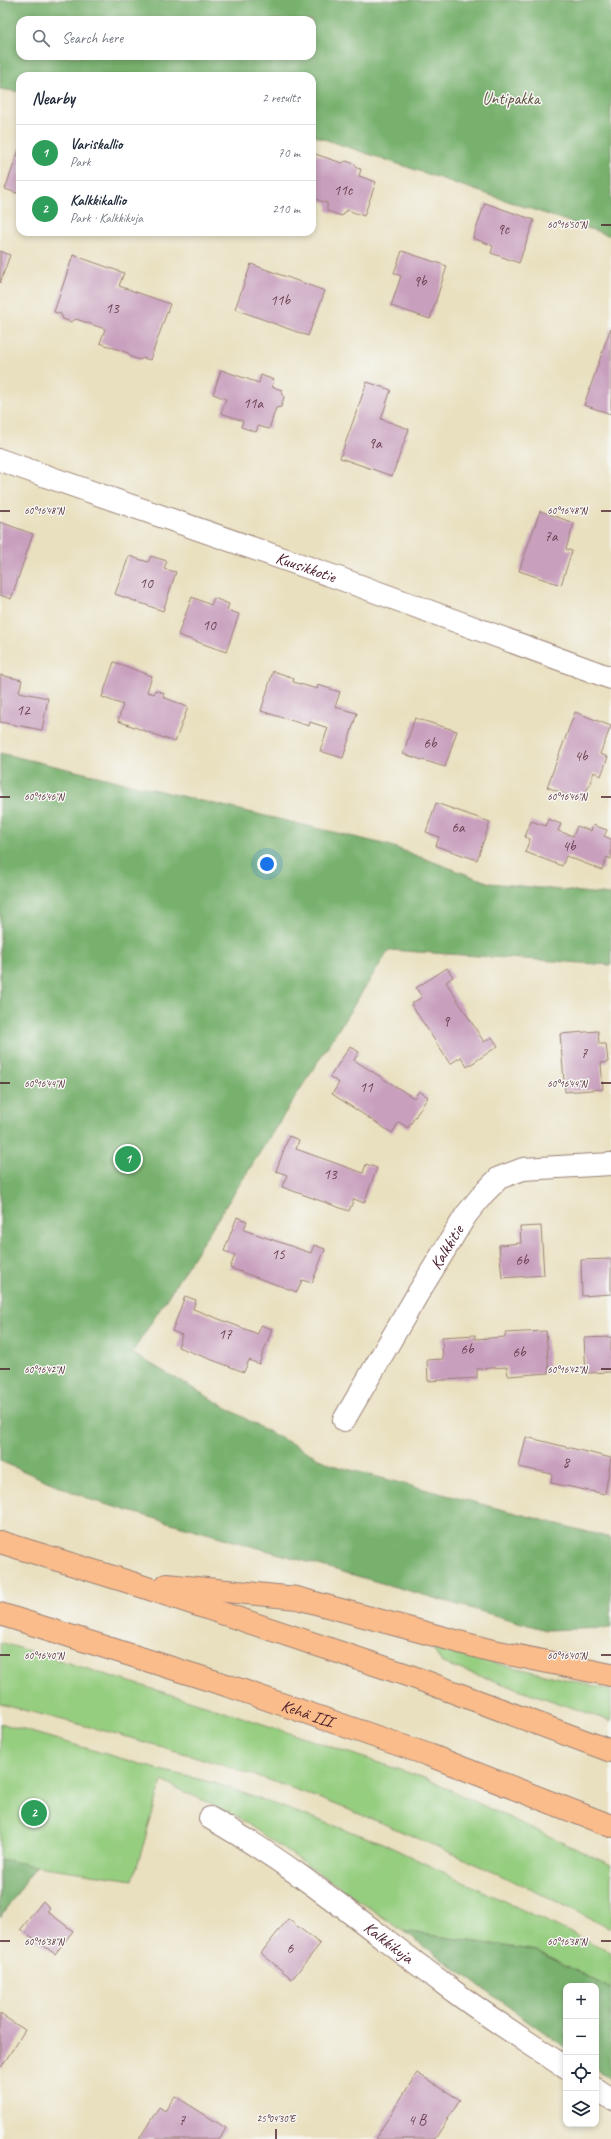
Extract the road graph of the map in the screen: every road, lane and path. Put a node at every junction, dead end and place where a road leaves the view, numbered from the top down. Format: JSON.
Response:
{"nodes":[{"id":1,"x":0,"y":460,"type":"edge"},
{"id":2,"x":611,"y":678,"type":"edge"},
{"id":3,"x":611,"y":1164,"type":"edge"},
{"id":4,"x":344,"y":1420,"type":"dead end"},
{"id":5,"x":0,"y":1542,"type":"edge"},
{"id":6,"x":129,"y":1582,"type":"junction"},
{"id":7,"x":0,"y":1614,"type":"edge"},
{"id":8,"x":611,"y":1676,"type":"edge"},
{"id":9,"x":611,"y":1751,"type":"edge"},
{"id":10,"x":210,"y":1818,"type":"dead end"},
{"id":11,"x":611,"y":1826,"type":"edge"},
{"id":12,"x":563,"y":2066,"type":"edge"},
{"id":13,"x":599,"y":2091,"type":"edge"},
{"id":14,"x":611,"y":2099,"type":"edge"}],
"edges":[{"from":1,"to":2,"type":"street","name":"Kuusikkotie"},
{"from":3,"to":4,"type":"street","name":"Kalkkitie"},
{"from":5,"to":6,"type":"highway"},
{"from":6,"to":8,"type":"highway"},
{"from":6,"to":9,"type":"highway"},
{"from":7,"to":11,"type":"highway","name":"Kehä III"},
{"from":10,"to":12,"type":"street","name":"Kalkkikuja"},
{"from":13,"to":14,"type":"street"}]}
